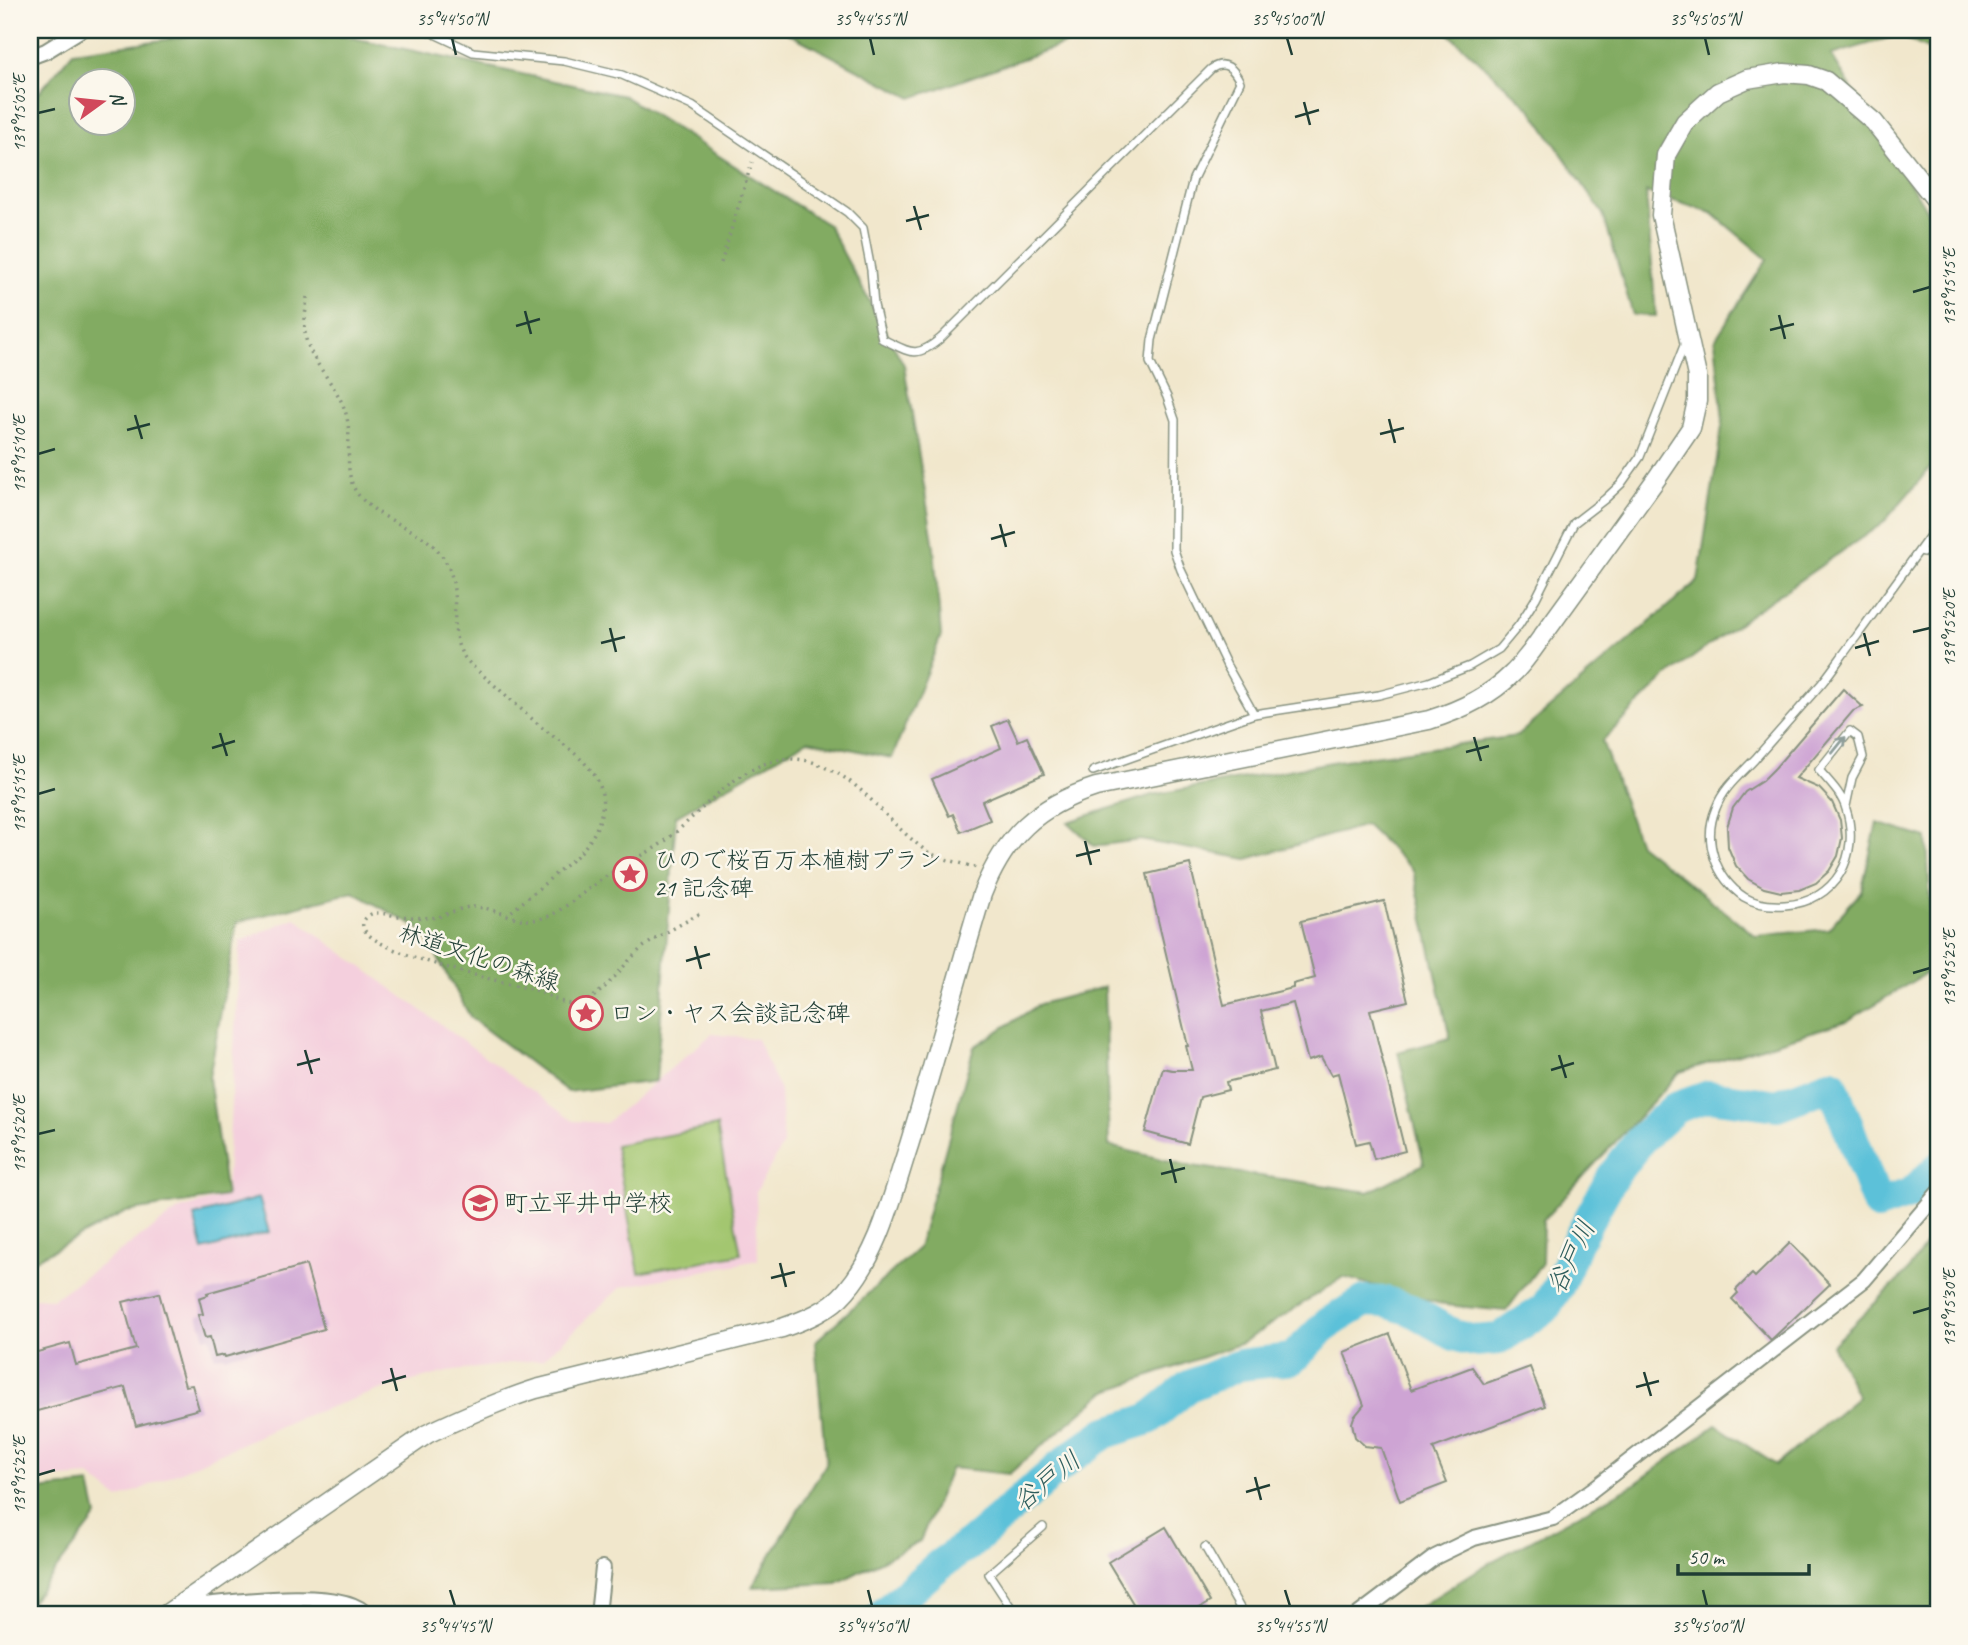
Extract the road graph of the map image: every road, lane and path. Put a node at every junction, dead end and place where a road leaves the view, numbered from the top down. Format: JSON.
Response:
{"nodes":[{"id":1,"x":80,"y":30,"type":"edge"},
{"id":2,"x":426,"y":30,"type":"edge"},
{"id":3,"x":30,"y":57,"type":"edge"},
{"id":4,"x":756,"y":150,"type":"junction"},
{"id":5,"x":1938,"y":203,"type":"edge"},
{"id":6,"x":721,"y":263,"type":"dead end"},
{"id":7,"x":307,"y":297,"type":"dead end"},
{"id":8,"x":1688,"y":336,"type":"junction"},
{"id":9,"x":1938,"y":519,"type":"edge"},
{"id":10,"x":1929,"y":537,"type":"junction"},
{"id":11,"x":1938,"y":540,"type":"edge"},
{"id":12,"x":1920,"y":551,"type":"junction"},
{"id":13,"x":1938,"y":555,"type":"edge"},
{"id":14,"x":1254,"y":714,"type":"junction"},
{"id":15,"x":1093,"y":771,"type":"dead end"},
{"id":16,"x":1846,"y":806,"type":"junction"},
{"id":17,"x":991,"y":872,"type":"junction"},
{"id":18,"x":507,"y":914,"type":"junction"},
{"id":19,"x":699,"y":914,"type":"dead end"},
{"id":20,"x":1938,"y":1193,"type":"edge"},
{"id":21,"x":1043,"y":1527,"type":"dead end"},
{"id":22,"x":1205,"y":1547,"type":"dead end"},
{"id":23,"x":603,"y":1568,"type":"dead end"},
{"id":24,"x":170,"y":1612,"type":"edge"},
{"id":25,"x":366,"y":1615,"type":"edge"},
{"id":26,"x":598,"y":1615,"type":"edge"},
{"id":27,"x":1016,"y":1615,"type":"edge"},
{"id":28,"x":1244,"y":1615,"type":"edge"},
{"id":29,"x":1358,"y":1615,"type":"edge"}],
"edges":[{"from":1,"to":3,"type":"street"},
{"from":2,"to":4,"type":"lane"},
{"from":4,"to":6,"type":"path"},
{"from":4,"to":14,"type":"lane"},
{"from":5,"to":8,"type":"street"},
{"from":7,"to":18,"type":"path"},
{"from":8,"to":14,"type":"lane"},
{"from":8,"to":17,"type":"street"},
{"from":9,"to":10,"type":"lane"},
{"from":10,"to":11,"type":"lane"},
{"from":10,"to":12,"type":"lane"},
{"from":12,"to":13,"type":"lane"},
{"from":12,"to":16,"type":"lane"},
{"from":14,"to":15,"type":"lane"},
{"from":16,"to":16,"type":"lane","one_way":true},
{"from":17,"to":18,"type":"path","name":"林道文化の森線"},
{"from":17,"to":24,"type":"street"},
{"from":18,"to":19,"type":"path","name":"林道文化の森線"},
{"from":20,"to":29,"type":"street"},
{"from":21,"to":27,"type":"lane"},
{"from":22,"to":28,"type":"lane"},
{"from":23,"to":26,"type":"street"},
{"from":24,"to":25,"type":"street"}]}
